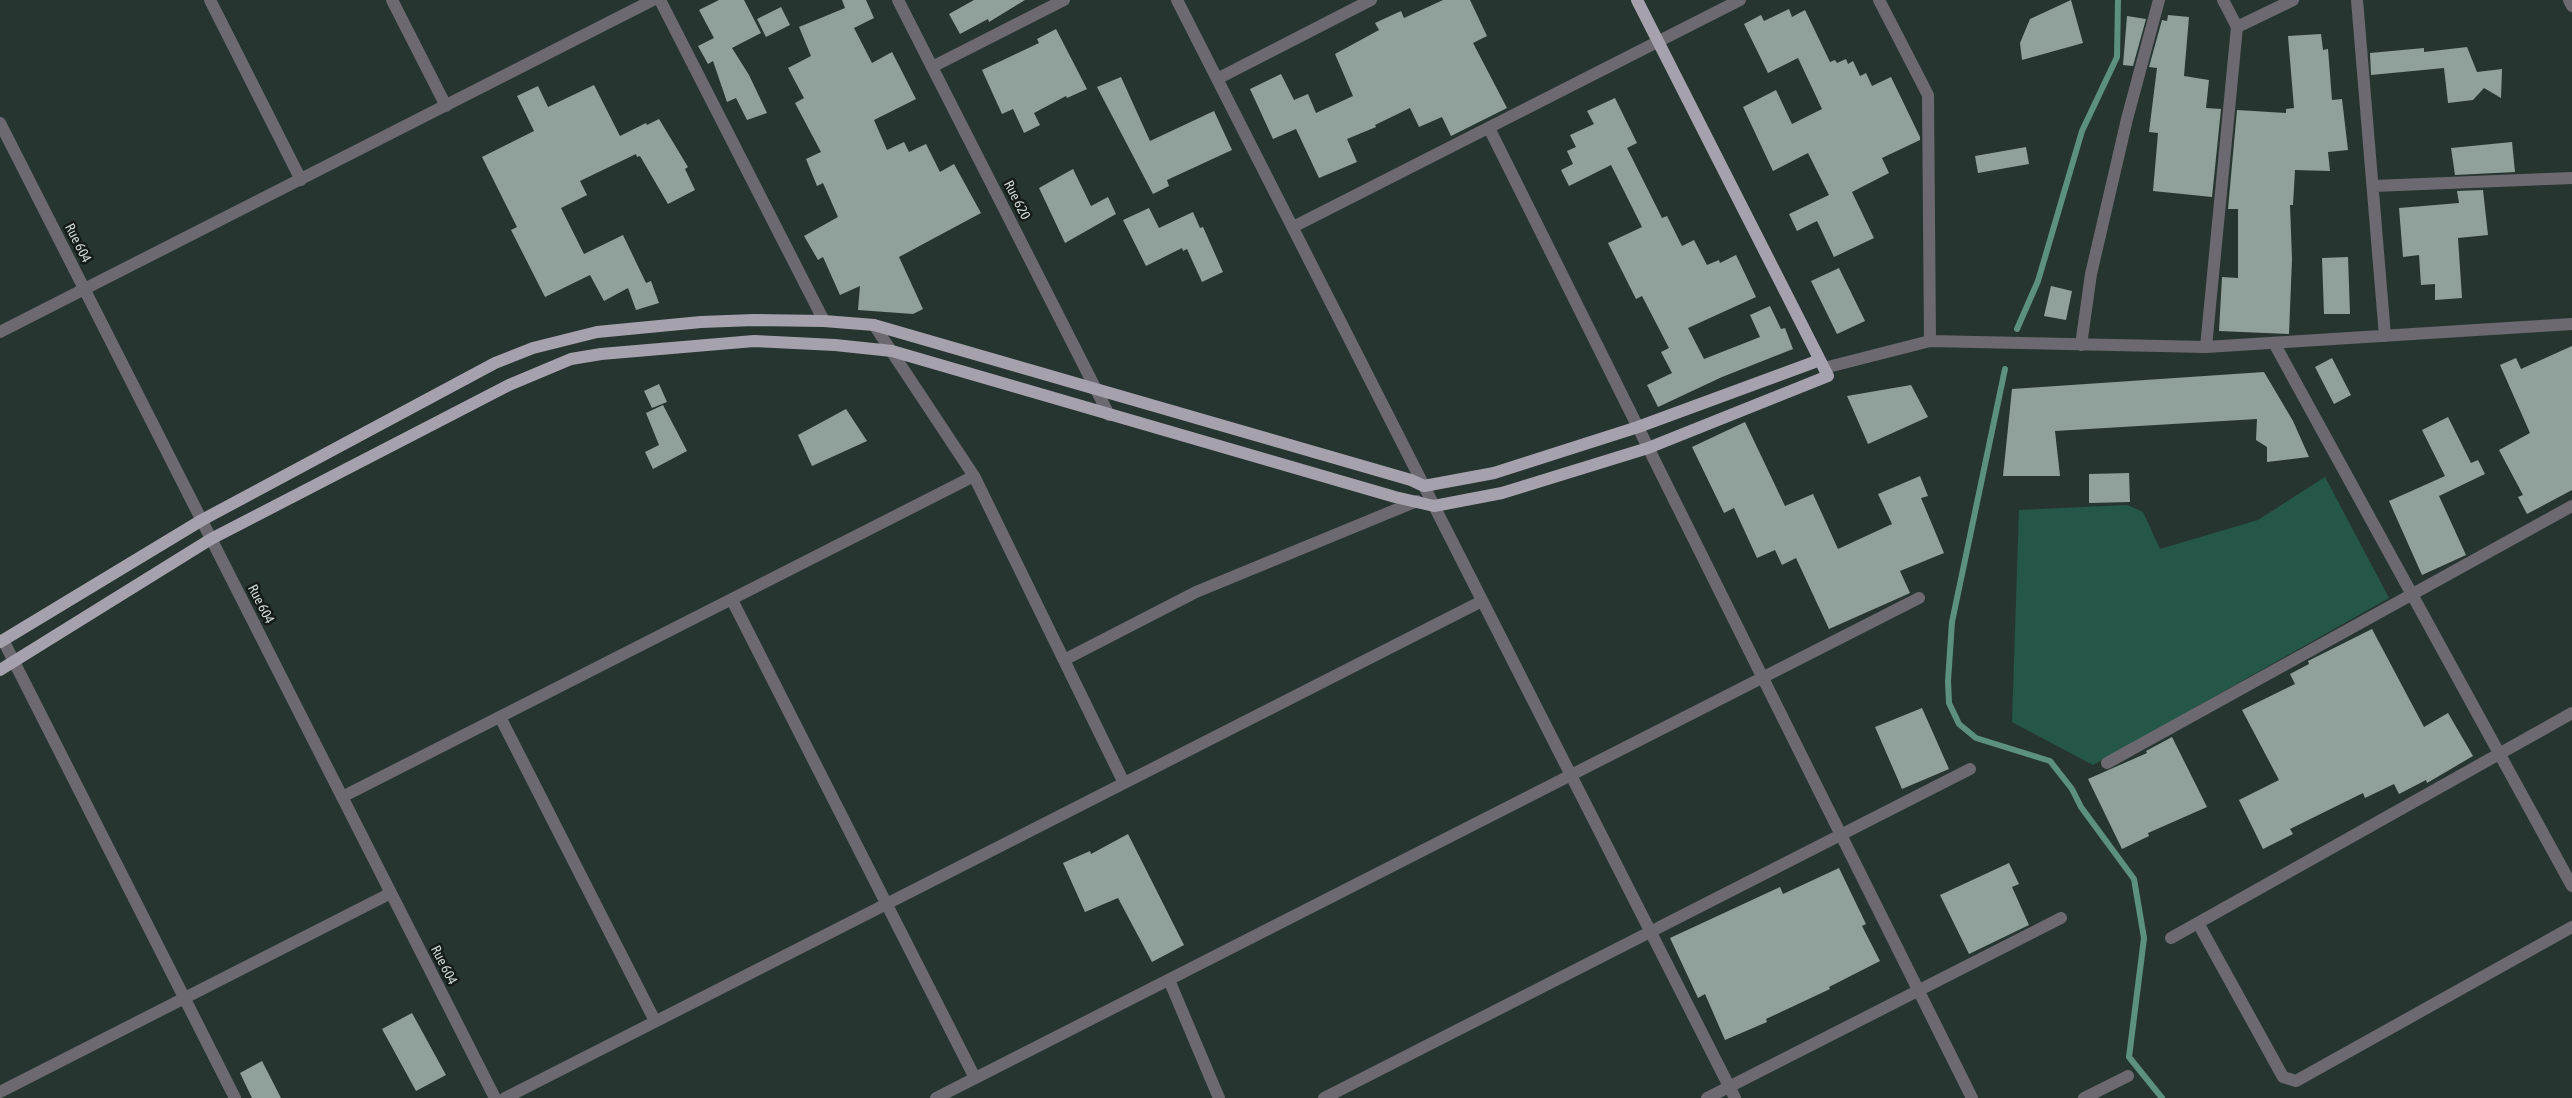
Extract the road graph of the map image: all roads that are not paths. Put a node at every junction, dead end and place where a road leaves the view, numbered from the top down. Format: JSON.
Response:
{"nodes":[{"id":1,"x":210,"y":0,"type":"edge"},
{"id":2,"x":392,"y":0,"type":"edge"},
{"id":3,"x":653,"y":0,"type":"edge"},
{"id":4,"x":660,"y":0,"type":"edge"},
{"id":5,"x":898,"y":0,"type":"edge"},
{"id":6,"x":1064,"y":0,"type":"edge"},
{"id":7,"x":1177,"y":0,"type":"edge"},
{"id":8,"x":1371,"y":0,"type":"edge"},
{"id":9,"x":1637,"y":0,"type":"edge"},
{"id":10,"x":1740,"y":0,"type":"edge"},
{"id":11,"x":1879,"y":0,"type":"edge"},
{"id":12,"x":2158,"y":0,"type":"edge"},
{"id":13,"x":2223,"y":0,"type":"edge"},
{"id":14,"x":2294,"y":0,"type":"edge"},
{"id":15,"x":2357,"y":0,"type":"edge"},
{"id":16,"x":2569,"y":0,"type":"edge"},
{"id":17,"x":2572,"y":6,"type":"edge"},
{"id":18,"x":2237,"y":28,"type":"junction"},
{"id":19,"x":1658,"y":42,"type":"junction"},
{"id":20,"x":932,"y":67,"type":"junction"},
{"id":21,"x":1217,"y":79,"type":"junction"},
{"id":22,"x":446,"y":106,"type":"junction"},
{"id":23,"x":0,"y":123,"type":"edge"},
{"id":24,"x":1489,"y":128,"type":"junction"},
{"id":25,"x":2572,"y":178,"type":"edge"},
{"id":26,"x":301,"y":180,"type":"junction"},
{"id":27,"x":2373,"y":186,"type":"junction"},
{"id":28,"x":1292,"y":228,"type":"junction"},
{"id":29,"x":84,"y":289,"type":"junction"},
{"id":30,"x":824,"y":321,"type":"junction"},
{"id":31,"x":874,"y":324,"type":"junction"},
{"id":32,"x":2572,"y":324,"type":"edge"},
{"id":33,"x":0,"y":332,"type":"edge"},
{"id":34,"x":2385,"y":336,"type":"junction"},
{"id":35,"x":1930,"y":340,"type":"junction"},
{"id":36,"x":2274,"y":343,"type":"junction"},
{"id":37,"x":2081,"y":345,"type":"junction"},
{"id":38,"x":2206,"y":347,"type":"junction"},
{"id":39,"x":892,"y":351,"type":"junction"},
{"id":40,"x":1824,"y":368,"type":"junction"},
{"id":41,"x":1095,"y":387,"type":"junction"},
{"id":42,"x":1109,"y":414,"type":"junction"},
{"id":43,"x":1638,"y":427,"type":"junction"},
{"id":44,"x":1648,"y":448,"type":"junction"},
{"id":45,"x":974,"y":476,"type":"junction"},
{"id":46,"x":1424,"y":486,"type":"junction"},
{"id":47,"x":1417,"y":501,"type":"junction"},
{"id":48,"x":1434,"y":506,"type":"junction"},
{"id":49,"x":2572,"y":506,"type":"edge"},
{"id":50,"x":202,"y":520,"type":"junction"},
{"id":51,"x":212,"y":539,"type":"junction"},
{"id":52,"x":2412,"y":594,"type":"junction"},
{"id":53,"x":1919,"y":598,"type":"dead end"},
{"id":54,"x":732,"y":600,"type":"junction"},
{"id":55,"x":1482,"y":601,"type":"junction"},
{"id":56,"x":1,"y":641,"type":"edge"},
{"id":57,"x":1064,"y":660,"type":"junction"},
{"id":58,"x":14,"y":662,"type":"junction"},
{"id":59,"x":0,"y":670,"type":"edge"},
{"id":60,"x":1762,"y":678,"type":"junction"},
{"id":61,"x":2572,"y":713,"type":"edge"},
{"id":62,"x":500,"y":717,"type":"junction"},
{"id":63,"x":2500,"y":754,"type":"junction"},
{"id":64,"x":2107,"y":763,"type":"dead end"},
{"id":65,"x":1970,"y":770,"type":"dead end"},
{"id":66,"x":1571,"y":775,"type":"junction"},
{"id":67,"x":1124,"y":783,"type":"junction"},
{"id":68,"x":342,"y":797,"type":"junction"},
{"id":69,"x":1841,"y":835,"type":"junction"},
{"id":70,"x":2572,"y":886,"type":"edge"},
{"id":71,"x":391,"y":894,"type":"junction"},
{"id":72,"x":886,"y":904,"type":"junction"},
{"id":73,"x":2061,"y":918,"type":"dead end"},
{"id":74,"x":2198,"y":923,"type":"junction"},
{"id":75,"x":2572,"y":927,"type":"edge"},
{"id":76,"x":1650,"y":932,"type":"junction"},
{"id":77,"x":2171,"y":938,"type":"dead end"},
{"id":78,"x":1169,"y":980,"type":"junction"},
{"id":79,"x":1918,"y":991,"type":"junction"},
{"id":80,"x":185,"y":999,"type":"junction"},
{"id":81,"x":655,"y":1022,"type":"junction"},
{"id":82,"x":2128,"y":1076,"type":"dead end"},
{"id":83,"x":975,"y":1078,"type":"junction"},
{"id":84,"x":0,"y":1092,"type":"edge"},
{"id":85,"x":1732,"y":1092,"type":"edge"},
{"id":86,"x":235,"y":1098,"type":"edge"},
{"id":87,"x":495,"y":1098,"type":"edge"},
{"id":88,"x":505,"y":1098,"type":"edge"},
{"id":89,"x":936,"y":1098,"type":"edge"},
{"id":90,"x":1220,"y":1098,"type":"edge"},
{"id":91,"x":1324,"y":1098,"type":"edge"},
{"id":92,"x":1707,"y":1098,"type":"edge"},
{"id":93,"x":1972,"y":1098,"type":"edge"},
{"id":94,"x":2084,"y":1098,"type":"edge"}],
"edges":[{"from":1,"to":26,"type":"street"},
{"from":2,"to":22,"type":"street"},
{"from":3,"to":22,"type":"street"},
{"from":4,"to":30,"type":"street"},
{"from":5,"to":20,"type":"street","name":"Rue 620"},
{"from":6,"to":20,"type":"street"},
{"from":7,"to":21,"type":"street"},
{"from":8,"to":21,"type":"street"},
{"from":9,"to":19,"type":"main road"},
{"from":10,"to":19,"type":"street"},
{"from":11,"to":35,"type":"street"},
{"from":12,"to":37,"type":"street"},
{"from":13,"to":18,"type":"street"},
{"from":14,"to":18,"type":"street"},
{"from":15,"to":27,"type":"street"},
{"from":16,"to":17,"type":"street"},
{"from":18,"to":38,"type":"street"},
{"from":19,"to":24,"type":"street"},
{"from":19,"to":40,"type":"main road"},
{"from":20,"to":41,"type":"street","name":"Rue 620"},
{"from":21,"to":28,"type":"street"},
{"from":22,"to":26,"type":"street"},
{"from":23,"to":29,"type":"street","name":"Rue 604"},
{"from":24,"to":28,"type":"street"},
{"from":24,"to":43,"type":"street"},
{"from":25,"to":27,"type":"street"},
{"from":26,"to":29,"type":"street"},
{"from":27,"to":34,"type":"street"},
{"from":28,"to":46,"type":"street"},
{"from":29,"to":33,"type":"street"},
{"from":29,"to":50,"type":"street","name":"Rue 604"},
{"from":30,"to":31,"type":"main road"},
{"from":30,"to":50,"type":"main road"},
{"from":31,"to":39,"type":"street"},
{"from":31,"to":41,"type":"main road"},
{"from":32,"to":34,"type":"street"},
{"from":34,"to":36,"type":"street"},
{"from":35,"to":37,"type":"street"},
{"from":35,"to":40,"type":"street"},
{"from":36,"to":38,"type":"street"},
{"from":36,"to":52,"type":"street"},
{"from":37,"to":38,"type":"street"},
{"from":39,"to":42,"type":"main road"},
{"from":39,"to":45,"type":"street"},
{"from":39,"to":51,"type":"main road"},
{"from":40,"to":43,"type":"main road"},
{"from":40,"to":44,"type":"main road"},
{"from":41,"to":42,"type":"street","name":"Rue 620"},
{"from":41,"to":46,"type":"main road"},
{"from":42,"to":47,"type":"main road"},
{"from":43,"to":44,"type":"street"},
{"from":43,"to":46,"type":"main road"},
{"from":44,"to":48,"type":"main road"},
{"from":44,"to":60,"type":"street"},
{"from":45,"to":54,"type":"street"},
{"from":45,"to":57,"type":"street"},
{"from":46,"to":48,"type":"street"},
{"from":47,"to":48,"type":"main road"},
{"from":47,"to":57,"type":"street"},
{"from":48,"to":55,"type":"street"},
{"from":49,"to":52,"type":"street"},
{"from":50,"to":51,"type":"street","name":"Rue 604"},
{"from":50,"to":56,"type":"main road"},
{"from":51,"to":58,"type":"main road"},
{"from":51,"to":68,"type":"street","name":"Rue 604"},
{"from":52,"to":63,"type":"street"},
{"from":52,"to":64,"type":"street"},
{"from":53,"to":60,"type":"street"},
{"from":54,"to":62,"type":"street"},
{"from":54,"to":72,"type":"street"},
{"from":55,"to":66,"type":"street"},
{"from":55,"to":67,"type":"street"},
{"from":56,"to":58,"type":"street"},
{"from":57,"to":67,"type":"street"},
{"from":58,"to":59,"type":"main road"},
{"from":58,"to":80,"type":"street"},
{"from":60,"to":66,"type":"street"},
{"from":60,"to":69,"type":"street"},
{"from":61,"to":63,"type":"street"},
{"from":62,"to":68,"type":"street"},
{"from":62,"to":81,"type":"street"},
{"from":63,"to":70,"type":"street"},
{"from":63,"to":74,"type":"street"},
{"from":65,"to":69,"type":"street"},
{"from":66,"to":76,"type":"street"},
{"from":66,"to":78,"type":"street"},
{"from":67,"to":72,"type":"street"},
{"from":68,"to":71,"type":"street","name":"Rue 604"},
{"from":69,"to":76,"type":"street"},
{"from":69,"to":79,"type":"street"},
{"from":71,"to":80,"type":"street"},
{"from":71,"to":87,"type":"street","name":"Rue 604"},
{"from":72,"to":81,"type":"street"},
{"from":72,"to":83,"type":"street"},
{"from":73,"to":79,"type":"street"},
{"from":74,"to":75,"type":"street"},
{"from":74,"to":77,"type":"street"},
{"from":76,"to":85,"type":"street"},
{"from":76,"to":91,"type":"street"},
{"from":78,"to":83,"type":"street"},
{"from":78,"to":90,"type":"street"},
{"from":79,"to":85,"type":"street"},
{"from":79,"to":93,"type":"street"},
{"from":80,"to":84,"type":"street"},
{"from":80,"to":86,"type":"street"},
{"from":81,"to":88,"type":"street"},
{"from":82,"to":94,"type":"street"},
{"from":83,"to":89,"type":"street"},
{"from":85,"to":92,"type":"street"}]}
